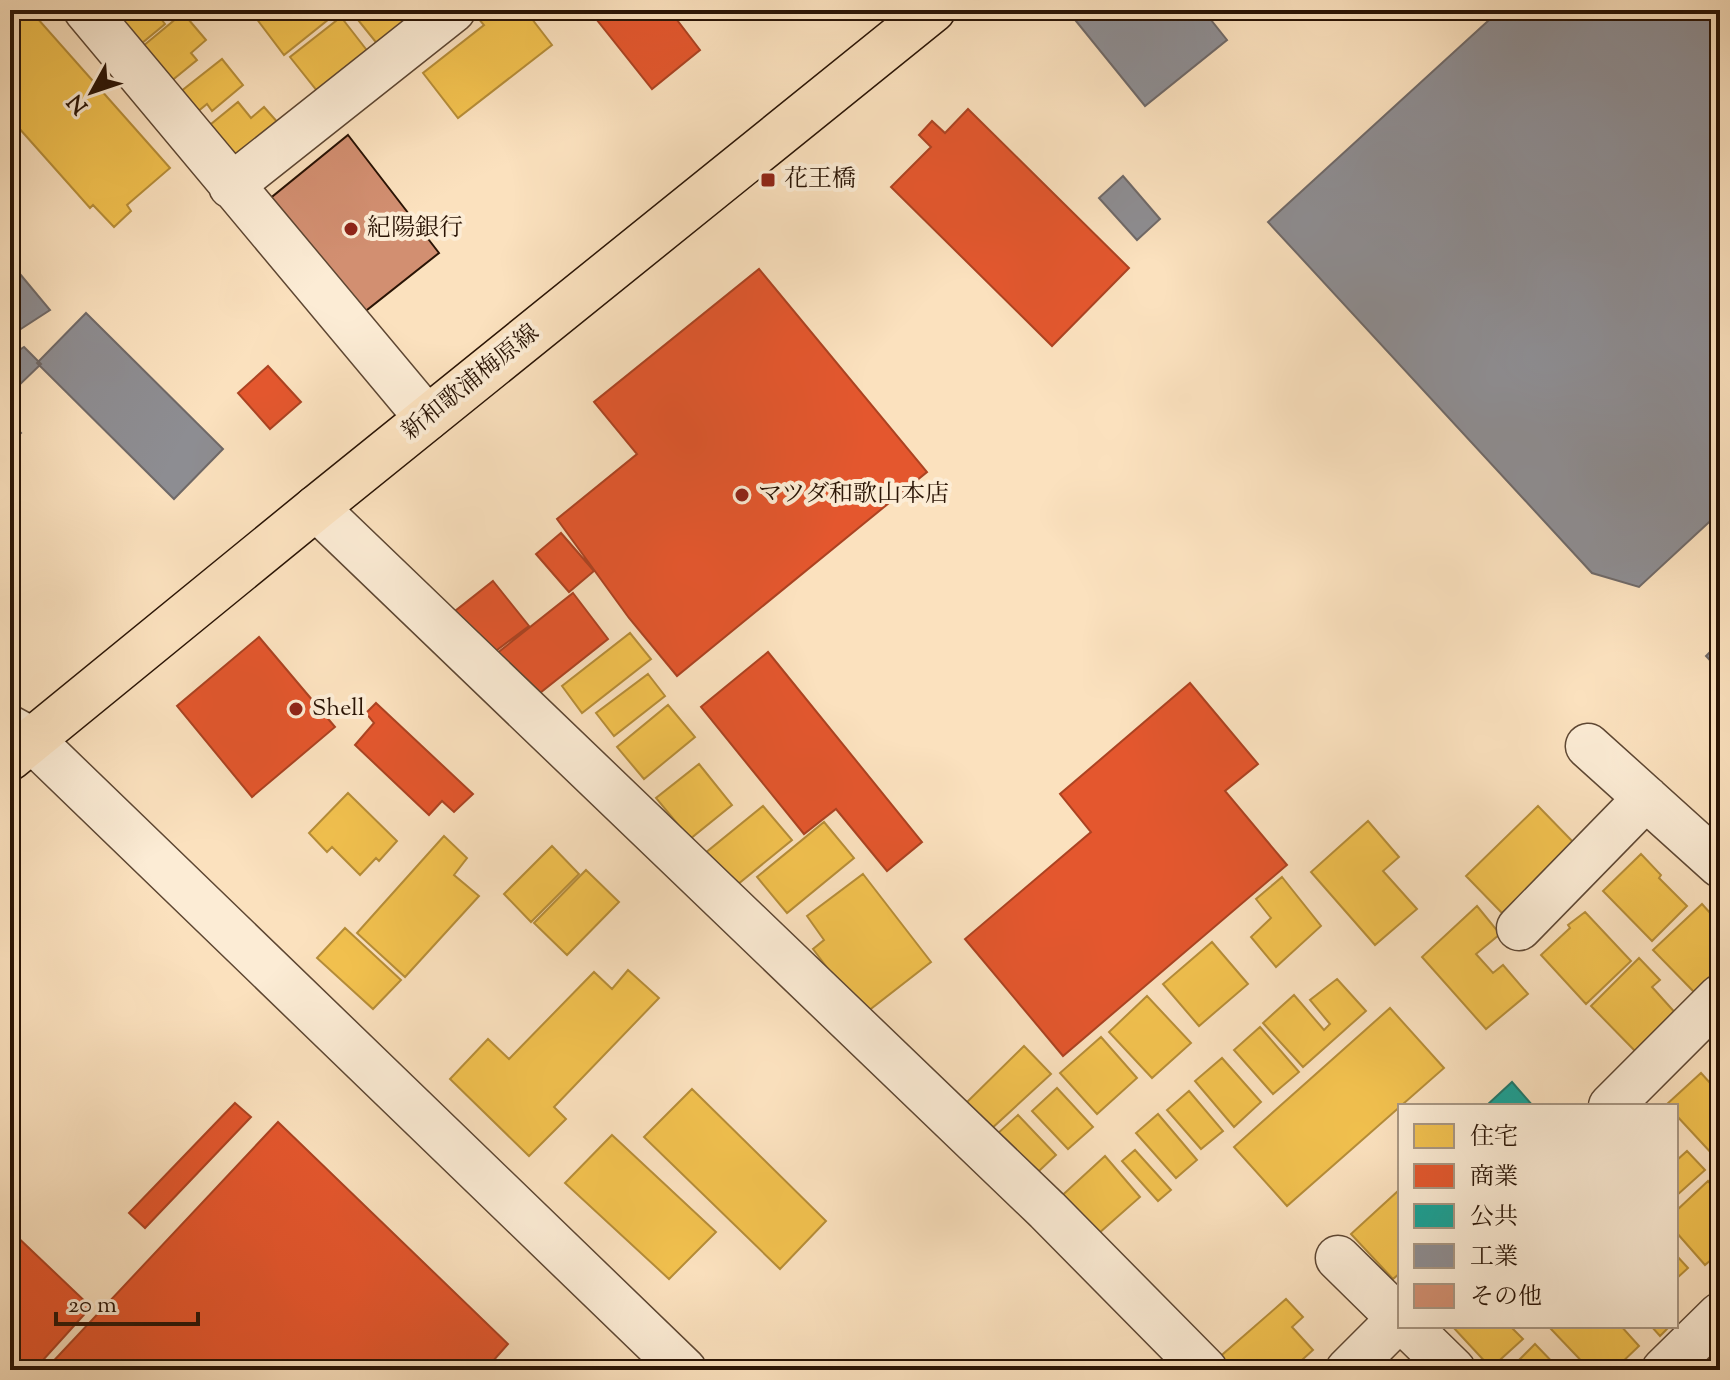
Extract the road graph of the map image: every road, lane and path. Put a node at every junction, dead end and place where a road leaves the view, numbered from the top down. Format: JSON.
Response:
{"nodes":[{"id":1,"x":86,"y":10,"type":"edge"},
{"id":2,"x":453,"y":10,"type":"edge"},
{"id":3,"x":933,"y":10,"type":"edge"},
{"id":4,"x":231,"y":186,"type":"junction"},
{"id":5,"x":427,"y":418,"type":"junction"},
{"id":6,"x":316,"y":508,"type":"junction"},
{"id":7,"x":17,"y":742,"type":"edge"},
{"id":8,"x":1588,"y":746,"type":"dead end"},
{"id":9,"x":1646,"y":798,"type":"junction"},
{"id":10,"x":1720,"y":865,"type":"edge"},
{"id":11,"x":1519,"y":928,"type":"dead end"},
{"id":12,"x":1720,"y":997,"type":"edge"},
{"id":13,"x":1613,"y":1104,"type":"edge"},
{"id":14,"x":1338,"y":1258,"type":"dead end"},
{"id":15,"x":1720,"y":1315,"type":"edge"},
{"id":16,"x":1398,"y":1317,"type":"edge"},
{"id":17,"x":1398,"y":1321,"type":"edge"},
{"id":18,"x":1410,"y":1328,"type":"edge"},
{"id":19,"x":684,"y":1370,"type":"edge"},
{"id":20,"x":1205,"y":1370,"type":"edge"},
{"id":21,"x":1348,"y":1370,"type":"edge"},
{"id":22,"x":1453,"y":1370,"type":"edge"},
{"id":23,"x":1664,"y":1370,"type":"edge"}],
"edges":[{"from":1,"to":4,"type":"street"},
{"from":2,"to":4,"type":"street"},
{"from":3,"to":5,"type":"main road","name":"新和歌浦梅原線"},
{"from":4,"to":5,"type":"street"},
{"from":5,"to":6,"type":"main road","name":"新和歌浦梅原線"},
{"from":6,"to":7,"type":"main road","name":"新和歌浦梅原線"},
{"from":6,"to":20,"type":"street"},
{"from":7,"to":19,"type":"street"},
{"from":8,"to":9,"type":"street"},
{"from":9,"to":10,"type":"street"},
{"from":9,"to":11,"type":"street"},
{"from":12,"to":13,"type":"street"},
{"from":14,"to":16,"type":"street"},
{"from":15,"to":23,"type":"street"},
{"from":17,"to":21,"type":"street"},
{"from":18,"to":22,"type":"street"}]}
